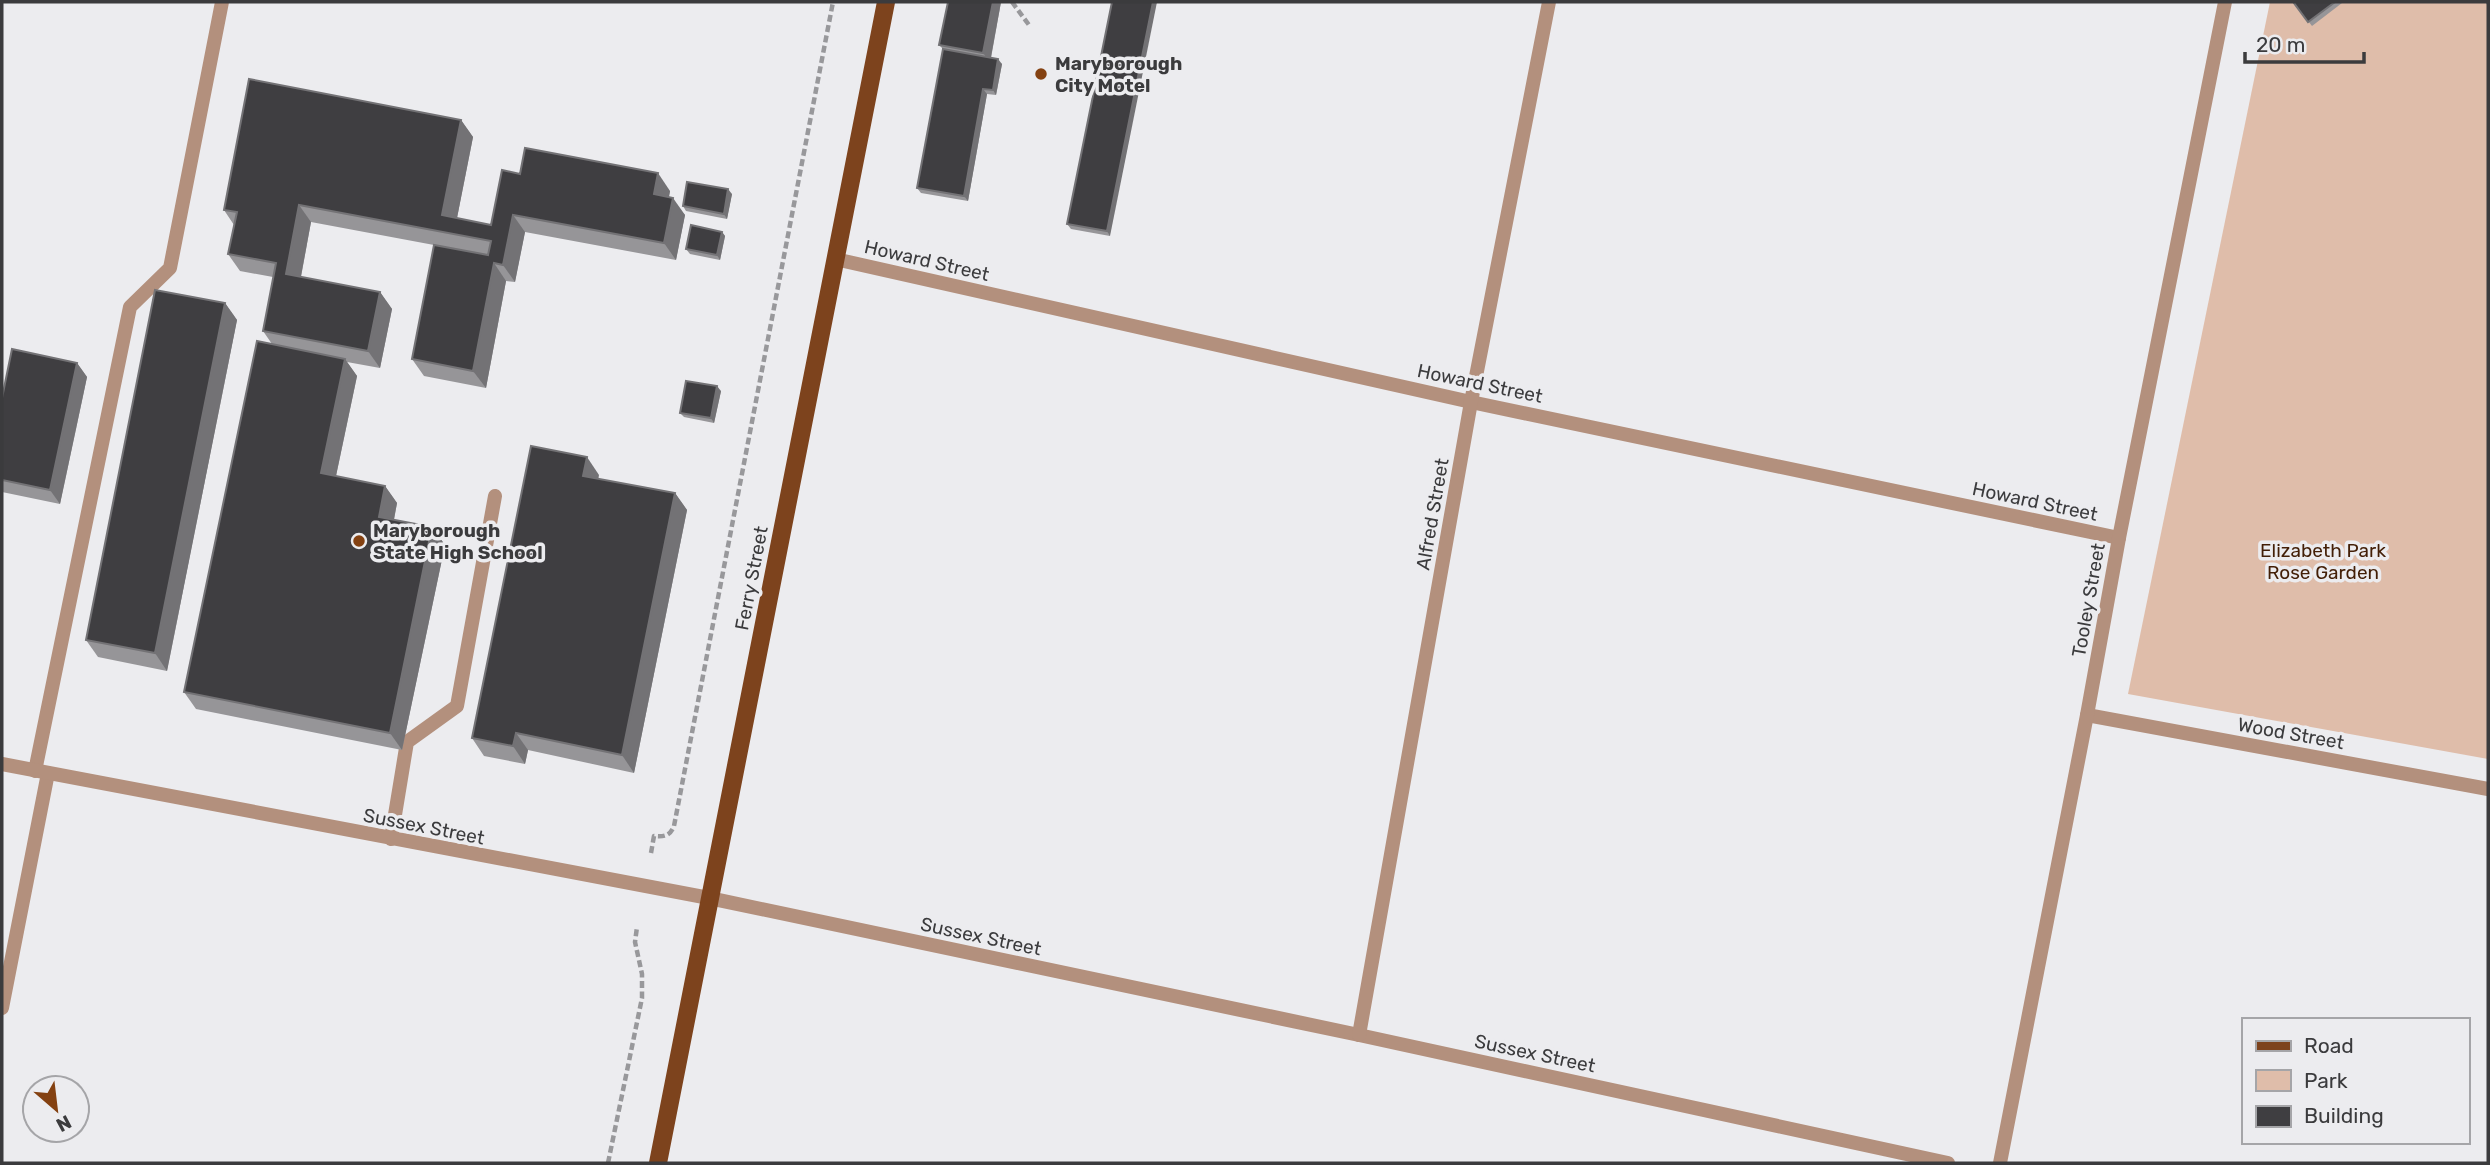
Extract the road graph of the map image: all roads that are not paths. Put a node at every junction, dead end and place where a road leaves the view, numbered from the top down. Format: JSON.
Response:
{"nodes":[{"id":1,"x":222,"y":2,"type":"edge"},
{"id":2,"x":886,"y":2,"type":"edge"},
{"id":3,"x":1549,"y":2,"type":"edge"},
{"id":4,"x":2225,"y":2,"type":"edge"},
{"id":5,"x":835,"y":259,"type":"junction"},
{"id":6,"x":1471,"y":402,"type":"junction"},
{"id":7,"x":495,"y":496,"type":"dead end"},
{"id":8,"x":2119,"y":538,"type":"junction"},
{"id":9,"x":2087,"y":715,"type":"junction"},
{"id":10,"x":2,"y":764,"type":"edge"},
{"id":11,"x":41,"y":772,"type":"junction"},
{"id":12,"x":2488,"y":789,"type":"edge"},
{"id":13,"x":391,"y":839,"type":"junction"},
{"id":14,"x":709,"y":898,"type":"junction"},
{"id":15,"x":2,"y":1008,"type":"edge"},
{"id":16,"x":1359,"y":1035,"type":"junction"},
{"id":17,"x":658,"y":1163,"type":"edge"},
{"id":18,"x":1948,"y":1163,"type":"edge"},
{"id":19,"x":2000,"y":1163,"type":"edge"}],
"edges":[{"from":1,"to":11,"type":"street"},
{"from":2,"to":5,"type":"main road","name":"Ferry Street"},
{"from":3,"to":6,"type":"street","name":"Alfred Street"},
{"from":4,"to":8,"type":"street","name":"Tooley Street"},
{"from":5,"to":6,"type":"street","name":"Howard Street"},
{"from":5,"to":14,"type":"main road","name":"Ferry Street"},
{"from":6,"to":8,"type":"street","name":"Howard Street"},
{"from":6,"to":16,"type":"street","name":"Alfred Street"},
{"from":7,"to":13,"type":"street"},
{"from":8,"to":9,"type":"street","name":"Tooley Street"},
{"from":9,"to":12,"type":"street","name":"Wood Street"},
{"from":9,"to":19,"type":"street","name":"Tooley Street"},
{"from":10,"to":11,"type":"street","name":"Sussex Street"},
{"from":11,"to":13,"type":"street","name":"Sussex Street"},
{"from":11,"to":15,"type":"street"},
{"from":13,"to":14,"type":"street","name":"Sussex Street"},
{"from":14,"to":16,"type":"street","name":"Sussex Street"},
{"from":14,"to":17,"type":"main road","name":"Ferry Street"},
{"from":16,"to":18,"type":"street","name":"Sussex Street"}]}
